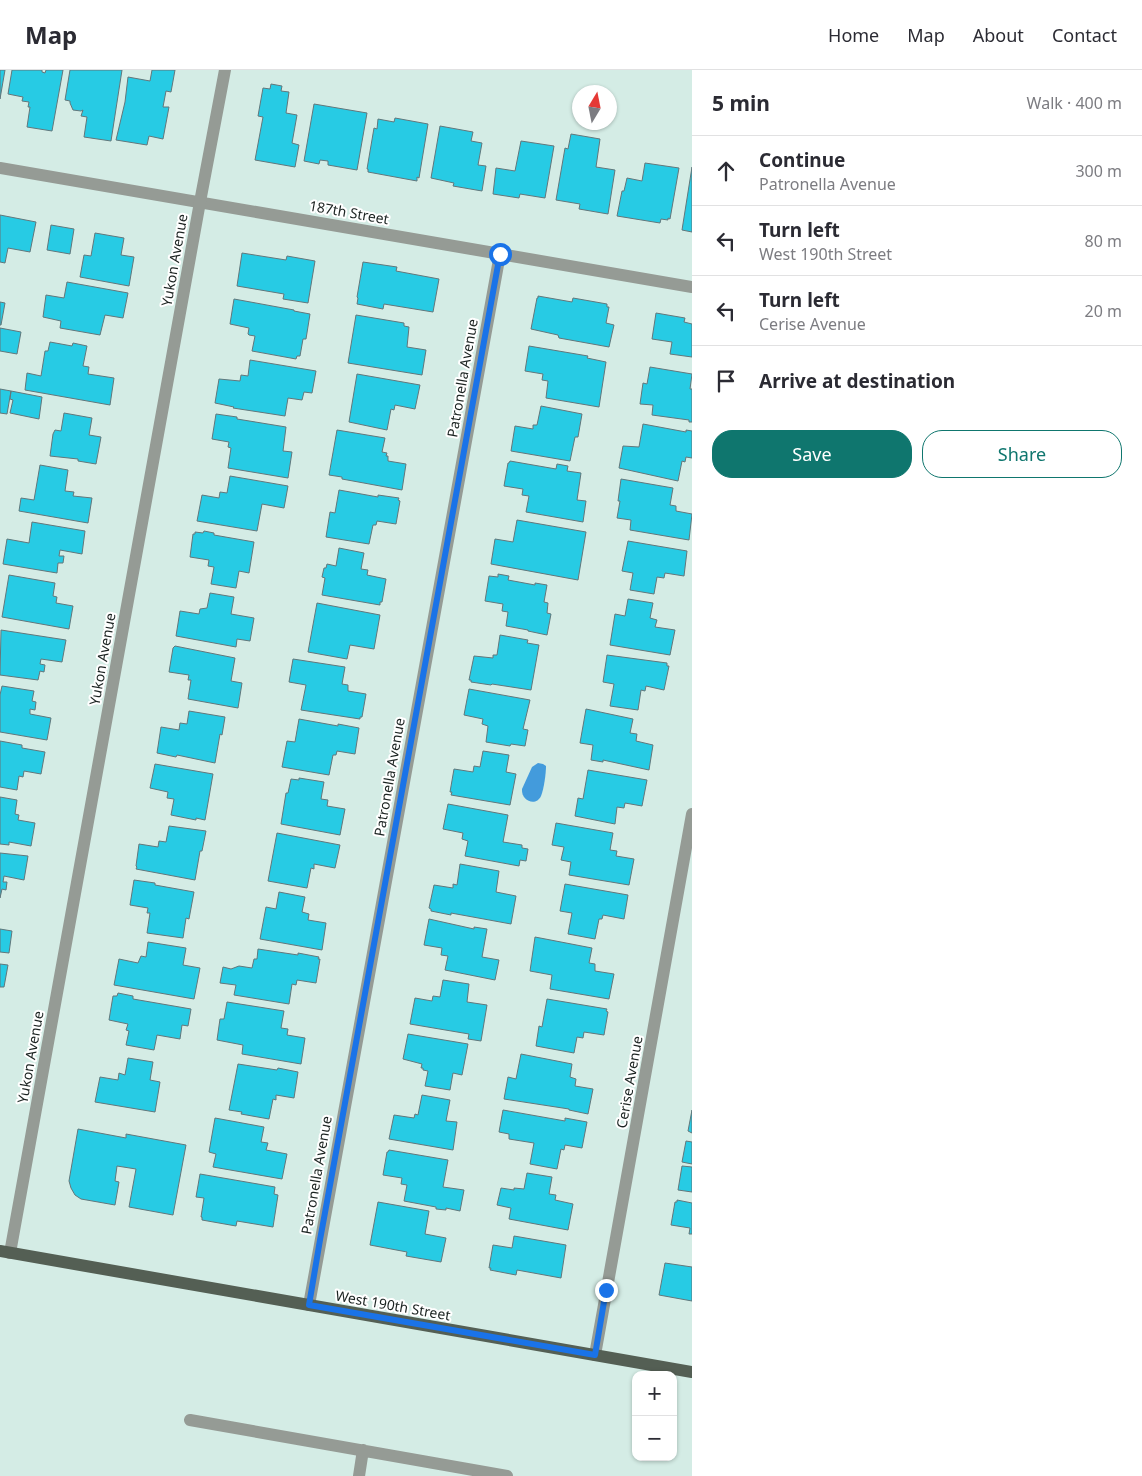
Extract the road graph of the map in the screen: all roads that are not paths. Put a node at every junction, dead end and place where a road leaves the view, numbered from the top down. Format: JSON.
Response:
{"nodes":[{"id":1,"x":225,"y":70,"type":"edge"},
{"id":2,"x":0,"y":168,"type":"edge"},
{"id":3,"x":200,"y":202,"type":"junction"},
{"id":4,"x":500,"y":254,"type":"junction"},
{"id":5,"x":692,"y":287,"type":"edge"},
{"id":6,"x":692,"y":814,"type":"edge"},
{"id":7,"x":5,"y":1252,"type":"edge"},
{"id":8,"x":309,"y":1305,"type":"junction"},
{"id":9,"x":595,"y":1355,"type":"junction"},
{"id":10,"x":692,"y":1372,"type":"edge"},
{"id":11,"x":190,"y":1420,"type":"dead end"},
{"id":12,"x":363,"y":1450,"type":"junction"},
{"id":13,"x":359,"y":1476,"type":"edge"},
{"id":14,"x":506,"y":1476,"type":"edge"}],
"edges":[{"from":1,"to":3,"type":"street","name":"Yukon Avenue"},
{"from":2,"to":3,"type":"street","name":"187th Street"},
{"from":3,"to":4,"type":"street","name":"187th Street"},
{"from":3,"to":7,"type":"street","name":"Yukon Avenue"},
{"from":4,"to":5,"type":"street","name":"187th Street"},
{"from":4,"to":8,"type":"street","name":"Patronella Avenue"},
{"from":6,"to":9,"type":"street","name":"Cerise Avenue"},
{"from":7,"to":8,"type":"main road","name":"West 190th Street"},
{"from":8,"to":9,"type":"main road","name":"West 190th Street"},
{"from":9,"to":10,"type":"main road","name":"West 190th Street"},
{"from":11,"to":12,"type":"street"},
{"from":12,"to":13,"type":"street"},
{"from":12,"to":14,"type":"street"}]}
